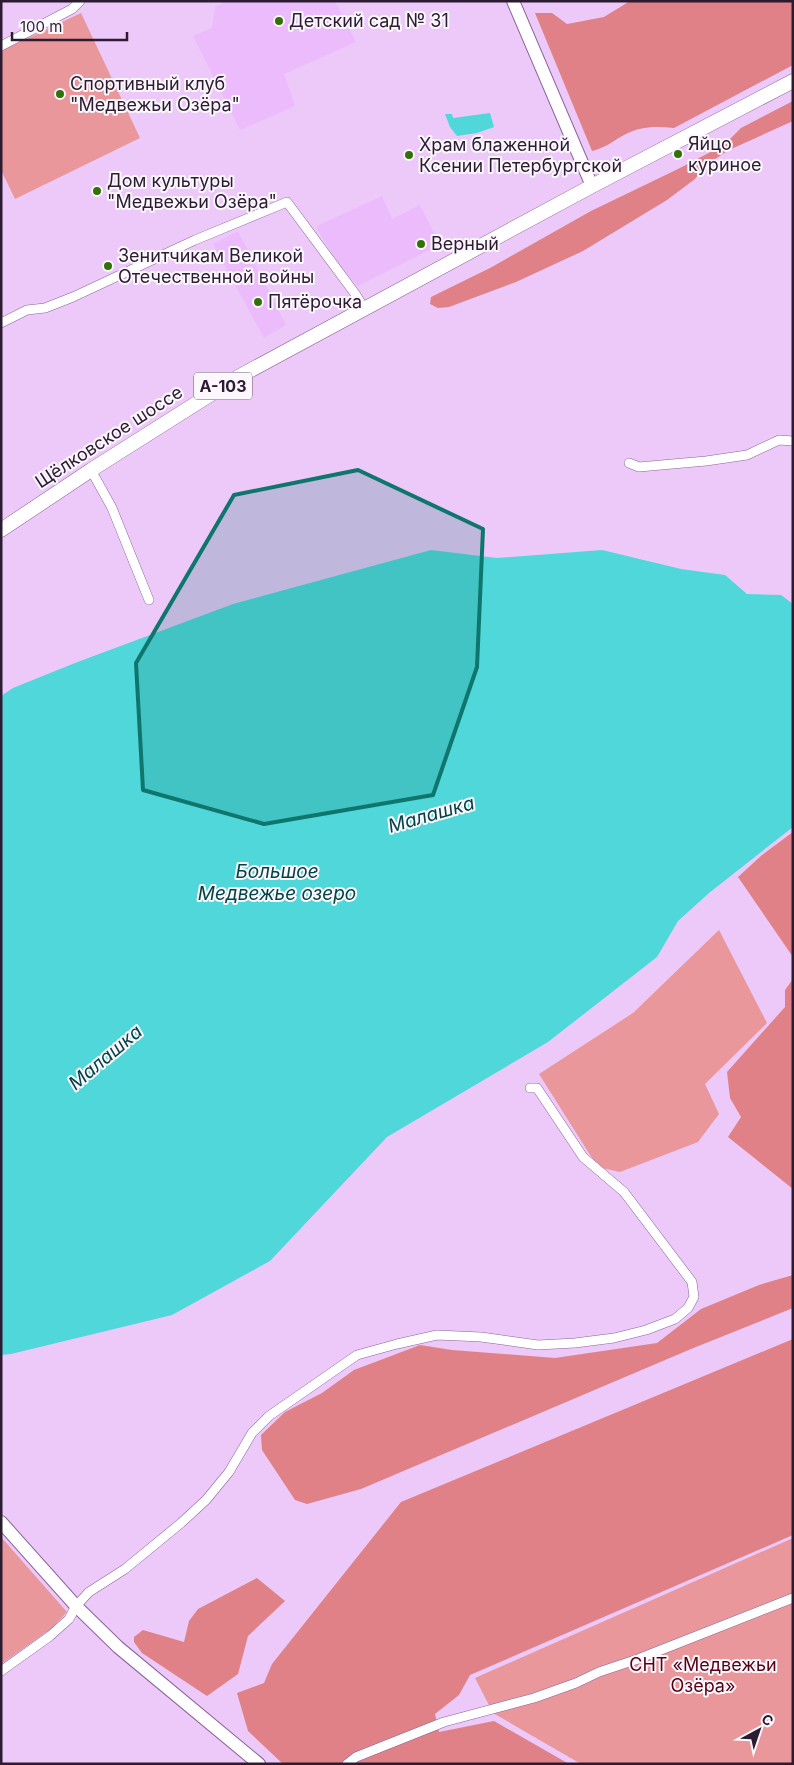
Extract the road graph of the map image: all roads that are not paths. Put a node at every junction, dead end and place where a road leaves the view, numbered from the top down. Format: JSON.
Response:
{"nodes":[{"id":1,"x":80,"y":1,"type":"edge"},
{"id":2,"x":513,"y":1,"type":"edge"},
{"id":3,"x":1,"y":46,"type":"edge"},
{"id":4,"x":793,"y":81,"type":"edge"},
{"id":5,"x":592,"y":186,"type":"junction"},
{"id":6,"x":364,"y":308,"type":"junction"},
{"id":7,"x":1,"y":324,"type":"edge"},
{"id":8,"x":793,"y":441,"type":"edge"},
{"id":9,"x":629,"y":463,"type":"dead end"},
{"id":10,"x":91,"y":470,"type":"junction"},
{"id":11,"x":1,"y":530,"type":"edge"},
{"id":12,"x":149,"y":600,"type":"dead end"},
{"id":13,"x":530,"y":1088,"type":"dead end"},
{"id":14,"x":1,"y":1522,"type":"edge"},
{"id":15,"x":793,"y":1598,"type":"edge"},
{"id":16,"x":76,"y":1606,"type":"junction"},
{"id":17,"x":1,"y":1671,"type":"edge"},
{"id":18,"x":259,"y":1764,"type":"edge"},
{"id":19,"x":347,"y":1764,"type":"edge"}],
"edges":[{"from":1,"to":3,"type":"street"},
{"from":2,"to":5,"type":"main road"},
{"from":4,"to":5,"type":"main road","name":"Щёлковское шоссе","number":"А-103"},
{"from":5,"to":6,"type":"main road","name":"Щёлковское шоссе","number":"А-103"},
{"from":6,"to":7,"type":"street"},
{"from":6,"to":10,"type":"main road","name":"Щёлковское шоссе","number":"А-103"},
{"from":8,"to":9,"type":"street"},
{"from":10,"to":11,"type":"main road","name":"Щёлковское шоссе","number":"А-103"},
{"from":10,"to":12,"type":"street"},
{"from":13,"to":16,"type":"street"},
{"from":14,"to":16,"type":"main road"},
{"from":15,"to":19,"type":"street"},
{"from":16,"to":17,"type":"street"},
{"from":16,"to":18,"type":"main road"}]}
